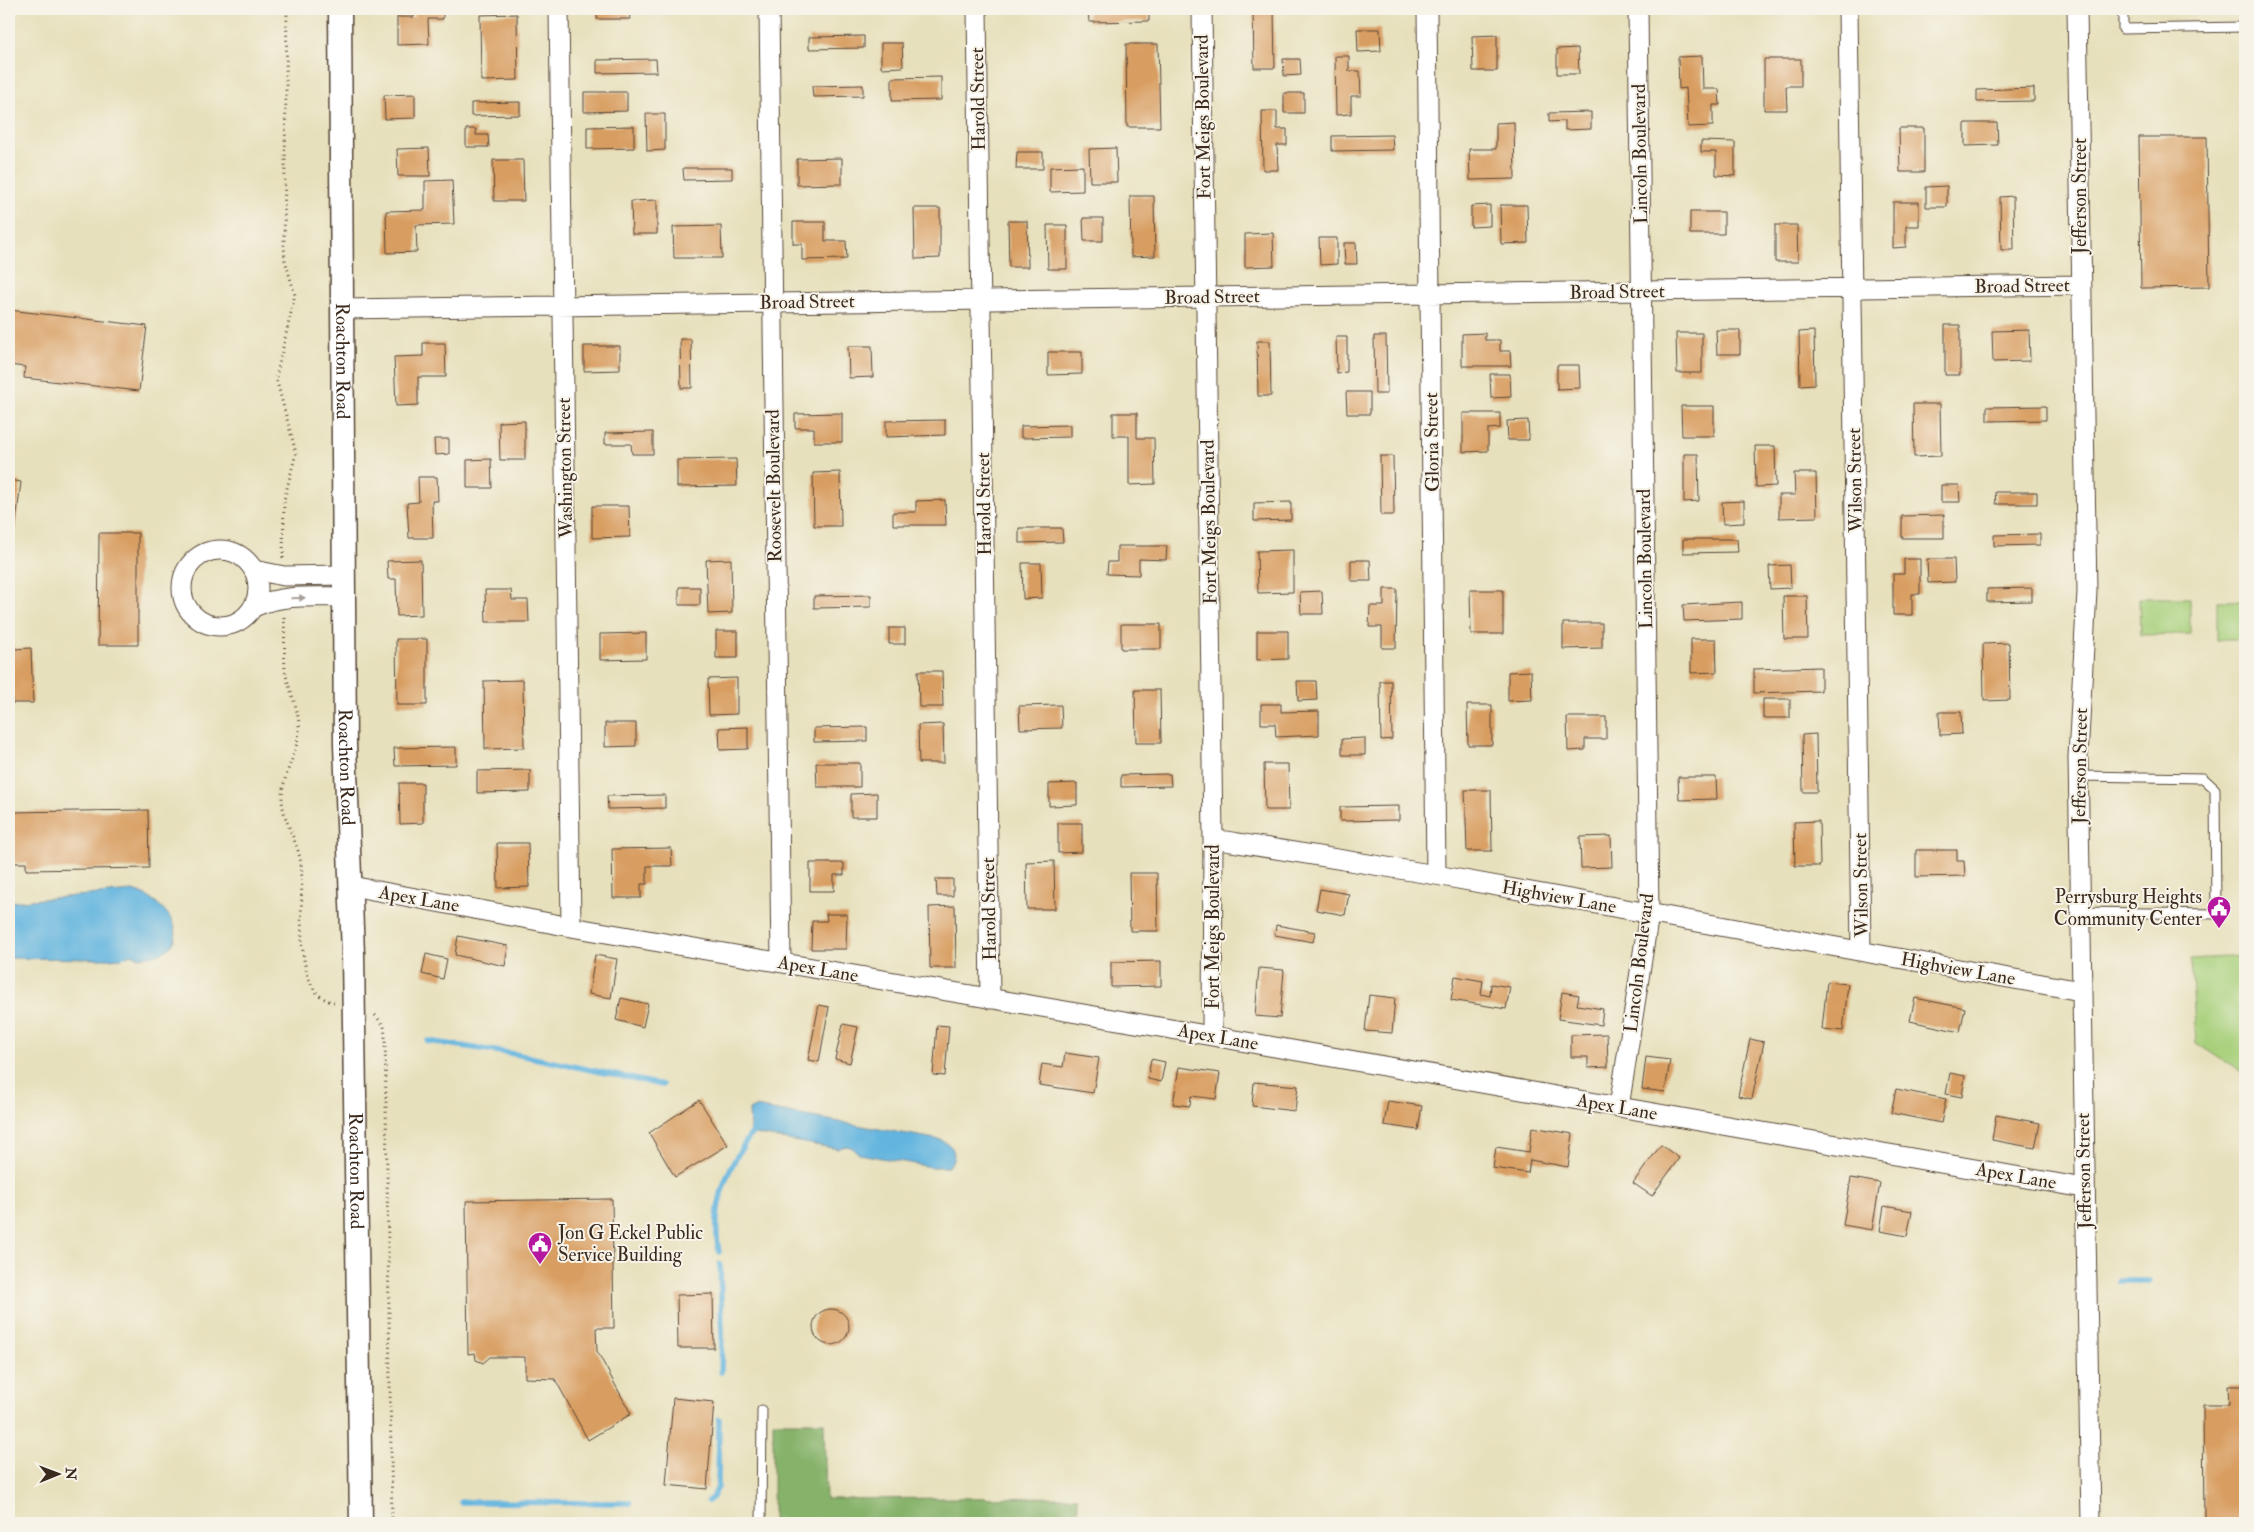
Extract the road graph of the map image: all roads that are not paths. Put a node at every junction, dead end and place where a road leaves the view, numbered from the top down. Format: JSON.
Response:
{"nodes":[{"id":1,"x":340,"y":9,"type":"edge"},
{"id":2,"x":559,"y":9,"type":"edge"},
{"id":3,"x":768,"y":9,"type":"edge"},
{"id":4,"x":977,"y":9,"type":"edge"},
{"id":5,"x":1202,"y":9,"type":"edge"},
{"id":6,"x":1427,"y":9,"type":"edge"},
{"id":7,"x":1638,"y":9,"type":"edge"},
{"id":8,"x":1848,"y":9,"type":"edge"},
{"id":9,"x":2077,"y":9,"type":"edge"},
{"id":10,"x":2123,"y":9,"type":"edge"},
{"id":11,"x":2245,"y":27,"type":"edge"},
{"id":12,"x":2081,"y":285,"type":"junction"},
{"id":13,"x":1852,"y":288,"type":"junction"},
{"id":14,"x":1641,"y":291,"type":"junction"},
{"id":15,"x":1430,"y":295,"type":"junction"},
{"id":16,"x":1205,"y":297,"type":"junction"},
{"id":17,"x":981,"y":301,"type":"junction"},
{"id":18,"x":772,"y":303,"type":"junction"},
{"id":19,"x":564,"y":305,"type":"junction"},
{"id":20,"x":343,"y":309,"type":"junction"},
{"id":21,"x":254,"y":570,"type":"junction"},
{"id":22,"x":344,"y":586,"type":"junction"},
{"id":23,"x":254,"y":607,"type":"junction"},
{"id":24,"x":2078,"y":776,"type":"junction"},
{"id":25,"x":1213,"y":839,"type":"junction"},
{"id":26,"x":1436,"y":875,"type":"junction"},
{"id":27,"x":351,"y":886,"type":"junction"},
{"id":28,"x":2080,"y":912,"type":"junction"},
{"id":29,"x":1650,"y":914,"type":"junction"},
{"id":30,"x":571,"y":927,"type":"junction"},
{"id":31,"x":1861,"y":951,"type":"junction"},
{"id":32,"x":781,"y":962,"type":"junction"},
{"id":33,"x":2081,"y":991,"type":"junction"},
{"id":34,"x":990,"y":998,"type":"junction"},
{"id":35,"x":1212,"y":1036,"type":"junction"},
{"id":36,"x":1619,"y":1108,"type":"junction"},
{"id":37,"x":2084,"y":1188,"type":"junction"},
{"id":38,"x":762,"y":1410,"type":"dead end"},
{"id":39,"x":361,"y":1523,"type":"edge"},
{"id":40,"x":762,"y":1523,"type":"edge"},
{"id":41,"x":2091,"y":1523,"type":"edge"}],
"edges":[{"from":1,"to":20,"type":"street","name":"Roachton Road"},
{"from":2,"to":19,"type":"street","name":"Washington Street"},
{"from":3,"to":18,"type":"street","name":"Roosevelt Boulevard"},
{"from":4,"to":17,"type":"street","name":"Harold Street"},
{"from":5,"to":16,"type":"street","name":"Fort Meigs Boulevard"},
{"from":6,"to":15,"type":"street","name":"Gloria Street"},
{"from":7,"to":14,"type":"street","name":"Lincoln Boulevard"},
{"from":8,"to":13,"type":"street","name":"Wilson Street"},
{"from":9,"to":12,"type":"street","name":"Jefferson Street"},
{"from":10,"to":11,"type":"lane"},
{"from":12,"to":13,"type":"street","name":"Broad Street"},
{"from":12,"to":24,"type":"street","name":"Jefferson Street"},
{"from":13,"to":14,"type":"street","name":"Broad Street"},
{"from":13,"to":31,"type":"street","name":"Wilson Street"},
{"from":14,"to":15,"type":"street","name":"Broad Street"},
{"from":14,"to":29,"type":"street","name":"Lincoln Boulevard"},
{"from":15,"to":16,"type":"street","name":"Broad Street"},
{"from":15,"to":26,"type":"street","name":"Gloria Street"},
{"from":16,"to":17,"type":"street","name":"Broad Street"},
{"from":16,"to":25,"type":"street","name":"Fort Meigs Boulevard"},
{"from":17,"to":18,"type":"street","name":"Broad Street"},
{"from":17,"to":34,"type":"street","name":"Harold Street"},
{"from":18,"to":19,"type":"street","name":"Broad Street"},
{"from":18,"to":32,"type":"street","name":"Roosevelt Boulevard"},
{"from":19,"to":20,"type":"street","name":"Broad Street"},
{"from":19,"to":30,"type":"street","name":"Washington Street"},
{"from":20,"to":22,"type":"street","name":"Roachton Road"},
{"from":21,"to":22,"type":"street"},
{"from":21,"to":23,"type":"street"},
{"from":21,"to":23,"type":"street"},
{"from":23,"to":22,"type":"street","one_way":true},
{"from":22,"to":27,"type":"street","name":"Roachton Road"},
{"from":24,"to":28,"type":"street","name":"Jefferson Street"},
{"from":24,"to":28,"type":"lane"},
{"from":25,"to":26,"type":"street","name":"Highview Lane"},
{"from":25,"to":35,"type":"street","name":"Fort Meigs Boulevard"},
{"from":26,"to":29,"type":"street","name":"Highview Lane"},
{"from":27,"to":30,"type":"street","name":"Apex Lane"},
{"from":27,"to":39,"type":"street","name":"Roachton Road"},
{"from":28,"to":33,"type":"street","name":"Jefferson Street"},
{"from":29,"to":31,"type":"street","name":"Highview Lane"},
{"from":29,"to":36,"type":"street","name":"Lincoln Boulevard"},
{"from":30,"to":32,"type":"street","name":"Apex Lane"},
{"from":31,"to":33,"type":"street","name":"Highview Lane"},
{"from":32,"to":34,"type":"street","name":"Apex Lane"},
{"from":33,"to":37,"type":"street","name":"Jefferson Street"},
{"from":34,"to":35,"type":"street","name":"Apex Lane"},
{"from":35,"to":36,"type":"street","name":"Apex Lane"},
{"from":36,"to":37,"type":"street","name":"Apex Lane"},
{"from":37,"to":41,"type":"street","name":"Jefferson Street"},
{"from":38,"to":40,"type":"lane"}]}
